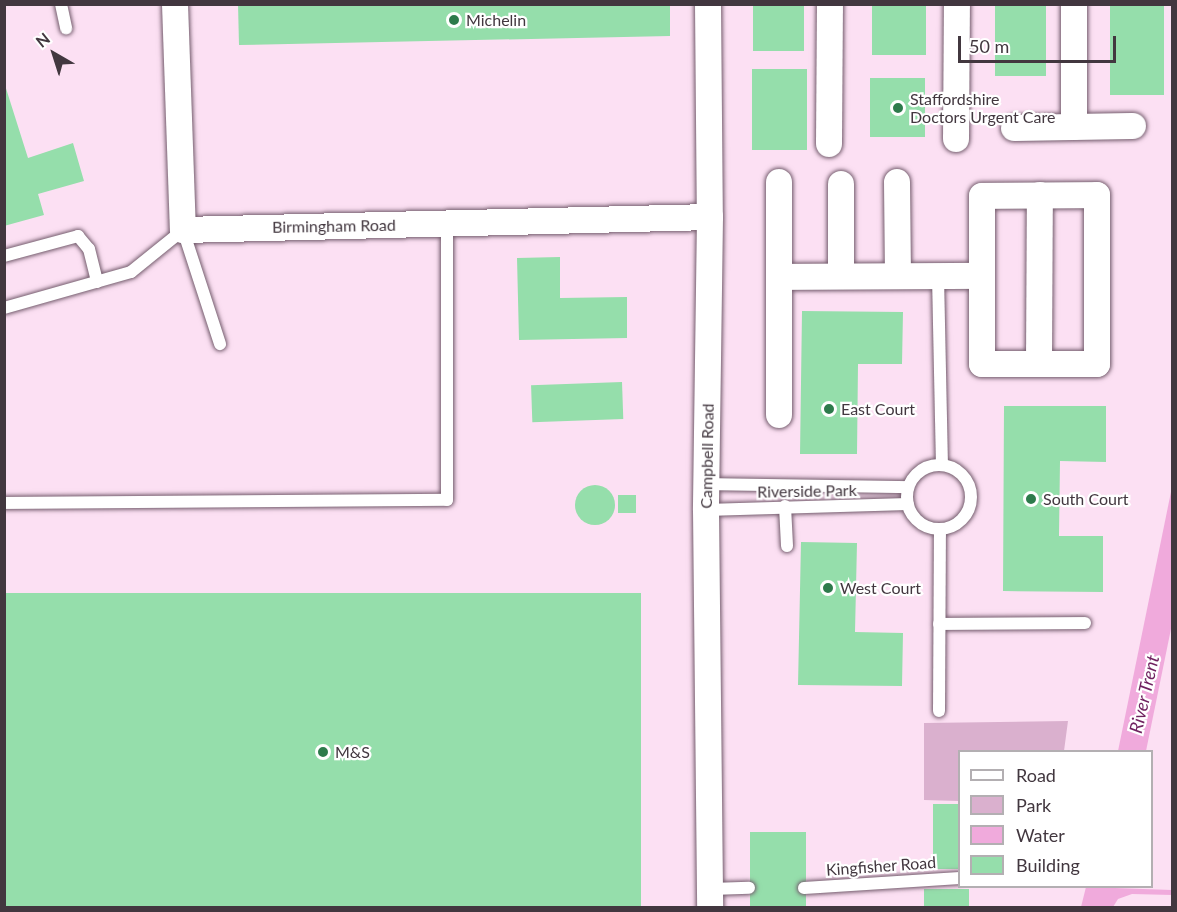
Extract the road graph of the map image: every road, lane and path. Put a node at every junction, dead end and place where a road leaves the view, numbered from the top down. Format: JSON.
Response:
{"nodes":[{"id":1,"x":61,"y":4,"type":"edge"},
{"id":2,"x":176,"y":4,"type":"edge"},
{"id":3,"x":708,"y":4,"type":"edge"},
{"id":4,"x":830,"y":4,"type":"edge"},
{"id":5,"x":957,"y":4,"type":"edge"},
{"id":6,"x":1074,"y":4,"type":"edge"},
{"id":7,"x":66,"y":28,"type":"dead end"},
{"id":8,"x":1133,"y":126,"type":"dead end"},
{"id":9,"x":1074,"y":127,"type":"junction"},
{"id":10,"x":1014,"y":128,"type":"dead end"},
{"id":11,"x":956,"y":139,"type":"dead end"},
{"id":12,"x":829,"y":144,"type":"dead end"},
{"id":13,"x":780,"y":182,"type":"dead end"},
{"id":14,"x":897,"y":182,"type":"dead end"},
{"id":15,"x":841,"y":184,"type":"dead end"},
{"id":16,"x":1040,"y":195,"type":"junction"},
{"id":17,"x":710,"y":217,"type":"junction"},
{"id":18,"x":447,"y":223,"type":"junction"},
{"id":19,"x":183,"y":230,"type":"junction"},
{"id":20,"x":4,"y":256,"type":"edge"},
{"id":21,"x":841,"y":276,"type":"junction"},
{"id":22,"x":897,"y":276,"type":"junction"},
{"id":23,"x":938,"y":276,"type":"junction"},
{"id":24,"x":982,"y":276,"type":"junction"},
{"id":25,"x":779,"y":277,"type":"junction"},
{"id":26,"x":97,"y":282,"type":"junction"},
{"id":27,"x":4,"y":308,"type":"edge"},
{"id":28,"x":220,"y":344,"type":"dead end"},
{"id":29,"x":1040,"y":364,"type":"junction"},
{"id":30,"x":779,"y":415,"type":"dead end"},
{"id":31,"x":942,"y":465,"type":"junction"},
{"id":32,"x":707,"y":484,"type":"junction"},
{"id":33,"x":908,"y":487,"type":"junction"},
{"id":34,"x":4,"y":503,"type":"edge"},
{"id":35,"x":908,"y":504,"type":"junction"},
{"id":36,"x":785,"y":506,"type":"junction"},
{"id":37,"x":706,"y":510,"type":"junction"},
{"id":38,"x":940,"y":530,"type":"junction"},
{"id":39,"x":787,"y":546,"type":"dead end"},
{"id":40,"x":1085,"y":623,"type":"dead end"},
{"id":41,"x":939,"y":624,"type":"junction"},
{"id":42,"x":939,"y":711,"type":"dead end"},
{"id":43,"x":958,"y":878,"type":"edge"},
{"id":44,"x":749,"y":888,"type":"dead end"},
{"id":45,"x":804,"y":888,"type":"dead end"},
{"id":46,"x":710,"y":898,"type":"edge"}],
"edges":[{"from":1,"to":7,"type":"lane"},
{"from":2,"to":19,"type":"street"},
{"from":3,"to":17,"type":"street","name":"Campbell Road"},
{"from":4,"to":12,"type":"street"},
{"from":5,"to":11,"type":"street"},
{"from":6,"to":9,"type":"street"},
{"from":8,"to":9,"type":"street"},
{"from":9,"to":10,"type":"street"},
{"from":13,"to":25,"type":"street"},
{"from":14,"to":22,"type":"street"},
{"from":15,"to":21,"type":"street"},
{"from":16,"to":24,"type":"street"},
{"from":16,"to":29,"type":"street"},
{"from":16,"to":29,"type":"street"},
{"from":17,"to":18,"type":"street","name":"Birmingham Road"},
{"from":17,"to":32,"type":"street","name":"Campbell Road"},
{"from":18,"to":19,"type":"street","name":"Birmingham Road"},
{"from":18,"to":34,"type":"lane"},
{"from":19,"to":26,"type":"lane"},
{"from":19,"to":28,"type":"lane"},
{"from":20,"to":26,"type":"lane"},
{"from":21,"to":22,"type":"street"},
{"from":21,"to":25,"type":"street"},
{"from":22,"to":23,"type":"street"},
{"from":23,"to":24,"type":"street"},
{"from":23,"to":31,"type":"lane"},
{"from":24,"to":29,"type":"street"},
{"from":25,"to":30,"type":"street"},
{"from":26,"to":27,"type":"lane"},
{"from":31,"to":33,"type":"lane"},
{"from":31,"to":38,"type":"lane"},
{"from":32,"to":33,"type":"lane","name":"Riverside Park"},
{"from":32,"to":37,"type":"street","name":"Campbell Road"},
{"from":33,"to":35,"type":"lane"},
{"from":35,"to":36,"type":"lane","name":"Riverside Park"},
{"from":35,"to":38,"type":"lane"},
{"from":36,"to":37,"type":"lane","name":"Riverside Park"},
{"from":36,"to":39,"type":"lane"},
{"from":37,"to":46,"type":"street","name":"Campbell Road"},
{"from":38,"to":41,"type":"lane"},
{"from":40,"to":41,"type":"lane"},
{"from":41,"to":42,"type":"lane"},
{"from":43,"to":45,"type":"lane","name":"Kingfisher Road"},
{"from":44,"to":46,"type":"lane"}]}
